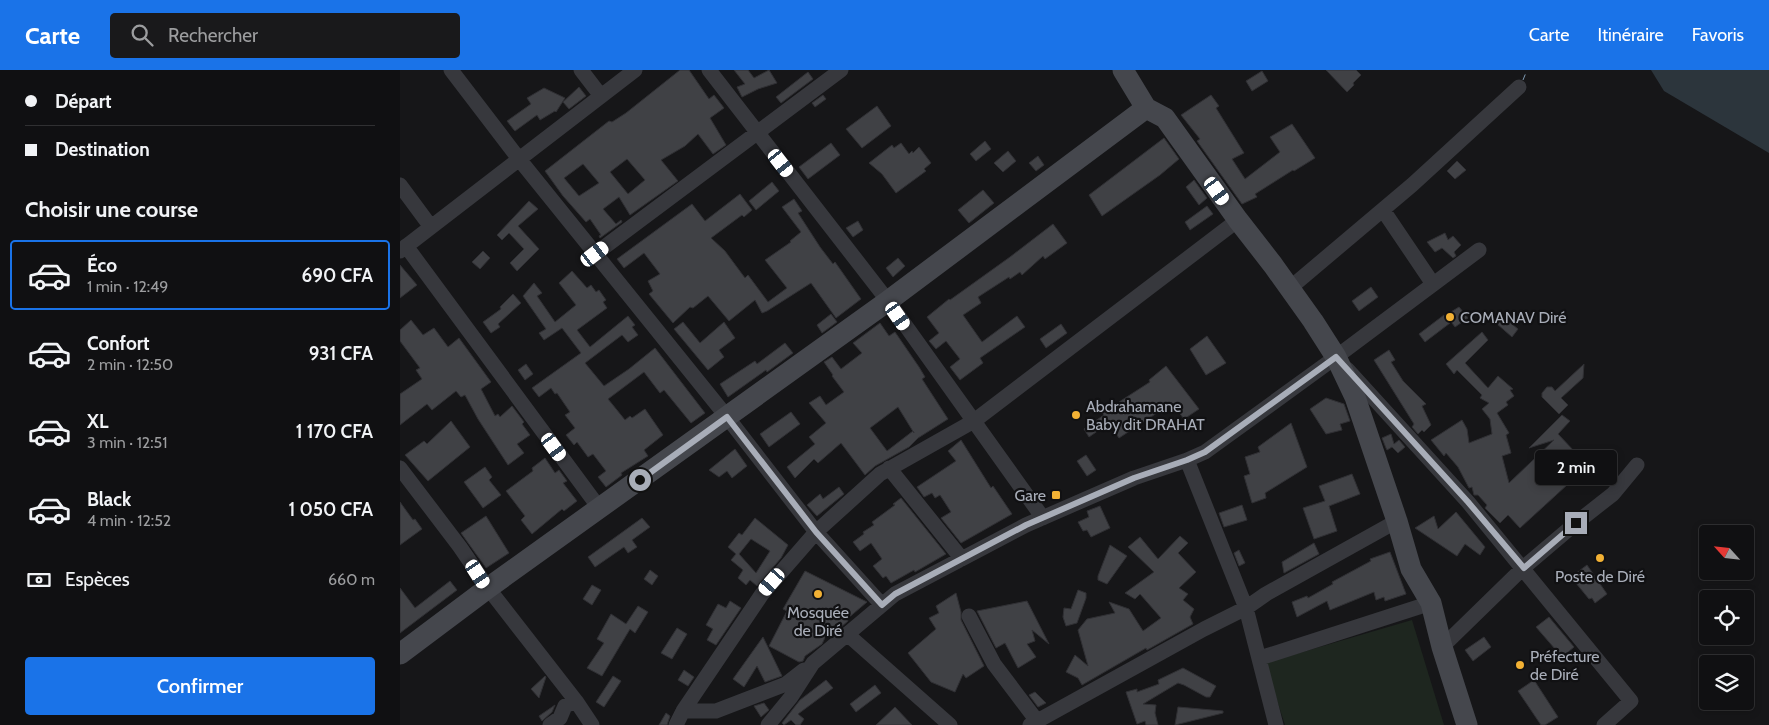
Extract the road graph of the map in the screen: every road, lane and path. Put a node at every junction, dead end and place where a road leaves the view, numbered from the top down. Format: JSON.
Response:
{"nodes":[{"id":1,"x":451,"y":70,"type":"edge"},
{"id":2,"x":581,"y":70,"type":"edge"},
{"id":3,"x":635,"y":70,"type":"edge"},
{"id":4,"x":709,"y":70,"type":"edge"},
{"id":5,"x":841,"y":70,"type":"edge"},
{"id":6,"x":1123,"y":70,"type":"edge"},
{"id":7,"x":1519,"y":87,"type":"dead end"},
{"id":8,"x":601,"y":96,"type":"junction"},
{"id":9,"x":1146,"y":108,"type":"junction"},
{"id":10,"x":757,"y":132,"type":"junction"},
{"id":11,"x":519,"y":159,"type":"junction"},
{"id":12,"x":400,"y":185,"type":"edge"},
{"id":13,"x":1383,"y":210,"type":"junction"},
{"id":14,"x":1238,"y":220,"type":"junction"},
{"id":15,"x":431,"y":227,"type":"junction"},
{"id":16,"x":403,"y":249,"type":"edge"},
{"id":17,"x":1479,"y":250,"type":"dead end"},
{"id":18,"x":595,"y":254,"type":"junction"},
{"id":19,"x":1433,"y":284,"type":"junction"},
{"id":20,"x":1290,"y":288,"type":"junction"},
{"id":21,"x":888,"y":301,"type":"junction"},
{"id":22,"x":1336,"y":357,"type":"junction"},
{"id":23,"x":727,"y":417,"type":"junction"},
{"id":24,"x":974,"y":421,"type":"junction"},
{"id":25,"x":1187,"y":460,"type":"junction"},
{"id":26,"x":1637,"y":464,"type":"dead end"},
{"id":27,"x":400,"y":468,"type":"edge"},
{"id":28,"x":889,"y":468,"type":"junction"},
{"id":29,"x":600,"y":509,"type":"junction"},
{"id":30,"x":1043,"y":518,"type":"junction"},
{"id":31,"x":1397,"y":521,"type":"junction"},
{"id":32,"x":816,"y":532,"type":"junction"},
{"id":33,"x":962,"y":559,"type":"junction"},
{"id":34,"x":1524,"y":568,"type":"junction"},
{"id":35,"x":488,"y":588,"type":"junction"},
{"id":36,"x":1431,"y":603,"type":"junction"},
{"id":37,"x":882,"y":605,"type":"junction"},
{"id":38,"x":1246,"y":608,"type":"junction"},
{"id":39,"x":969,"y":616,"type":"dead end"},
{"id":40,"x":847,"y":634,"type":"junction"},
{"id":41,"x":1442,"y":647,"type":"junction"},
{"id":42,"x":400,"y":654,"type":"edge"},
{"id":43,"x":1260,"y":658,"type":"junction"},
{"id":44,"x":813,"y":663,"type":"junction"},
{"id":45,"x":576,"y":701,"type":"junction"},
{"id":46,"x":683,"y":710,"type":"junction"},
{"id":47,"x":1033,"y":723,"type":"edge"},
{"id":48,"x":550,"y":725,"type":"edge"},
{"id":49,"x":592,"y":725,"type":"edge"},
{"id":50,"x":676,"y":725,"type":"edge"},
{"id":51,"x":768,"y":725,"type":"edge"},
{"id":52,"x":950,"y":725,"type":"edge"},
{"id":53,"x":1276,"y":725,"type":"edge"},
{"id":54,"x":1467,"y":725,"type":"edge"},
{"id":55,"x":1604,"y":725,"type":"edge"}],
"edges":[{"from":1,"to":11,"type":"street"},
{"from":2,"to":8,"type":"street"},
{"from":3,"to":8,"type":"street"},
{"from":4,"to":10,"type":"street"},
{"from":5,"to":10,"type":"street"},
{"from":6,"to":9,"type":"main road"},
{"from":7,"to":13,"type":"street"},
{"from":8,"to":11,"type":"street"},
{"from":9,"to":14,"type":"main road"},
{"from":9,"to":21,"type":"main road"},
{"from":10,"to":18,"type":"street"},
{"from":10,"to":21,"type":"street"},
{"from":11,"to":15,"type":"street"},
{"from":11,"to":18,"type":"street"},
{"from":12,"to":15,"type":"street"},
{"from":13,"to":19,"type":"street"},
{"from":13,"to":20,"type":"street"},
{"from":14,"to":20,"type":"main road"},
{"from":14,"to":24,"type":"street"},
{"from":15,"to":16,"type":"street"},
{"from":16,"to":29,"type":"street"},
{"from":17,"to":19,"type":"street"},
{"from":18,"to":23,"type":"street"},
{"from":19,"to":22,"type":"street"},
{"from":20,"to":22,"type":"main road"},
{"from":21,"to":23,"type":"main road"},
{"from":21,"to":24,"type":"street"},
{"from":22,"to":25,"type":"street"},
{"from":22,"to":31,"type":"main road"},
{"from":22,"to":34,"type":"street"},
{"from":23,"to":29,"type":"main road"},
{"from":23,"to":32,"type":"street"},
{"from":24,"to":28,"type":"street"},
{"from":24,"to":30,"type":"street"},
{"from":25,"to":30,"type":"street"},
{"from":25,"to":38,"type":"street"},
{"from":26,"to":34,"type":"street"},
{"from":27,"to":35,"type":"street"},
{"from":28,"to":32,"type":"street"},
{"from":28,"to":33,"type":"street"},
{"from":29,"to":35,"type":"main road"},
{"from":30,"to":33,"type":"street"},
{"from":31,"to":36,"type":"main road"},
{"from":31,"to":38,"type":"street"},
{"from":32,"to":37,"type":"street"},
{"from":32,"to":46,"type":"street"},
{"from":33,"to":37,"type":"street"},
{"from":34,"to":41,"type":"street"},
{"from":34,"to":55,"type":"street"},
{"from":35,"to":42,"type":"main road"},
{"from":35,"to":45,"type":"street"},
{"from":36,"to":41,"type":"main road"},
{"from":36,"to":43,"type":"street"},
{"from":37,"to":40,"type":"street"},
{"from":38,"to":43,"type":"street"},
{"from":38,"to":47,"type":"street"},
{"from":39,"to":47,"type":"street"},
{"from":40,"to":44,"type":"street"},
{"from":40,"to":52,"type":"street"},
{"from":41,"to":54,"type":"main road"},
{"from":43,"to":53,"type":"street"},
{"from":44,"to":46,"type":"street"},
{"from":44,"to":51,"type":"street"},
{"from":45,"to":48,"type":"street"},
{"from":45,"to":49,"type":"street"},
{"from":46,"to":50,"type":"street"}]}
